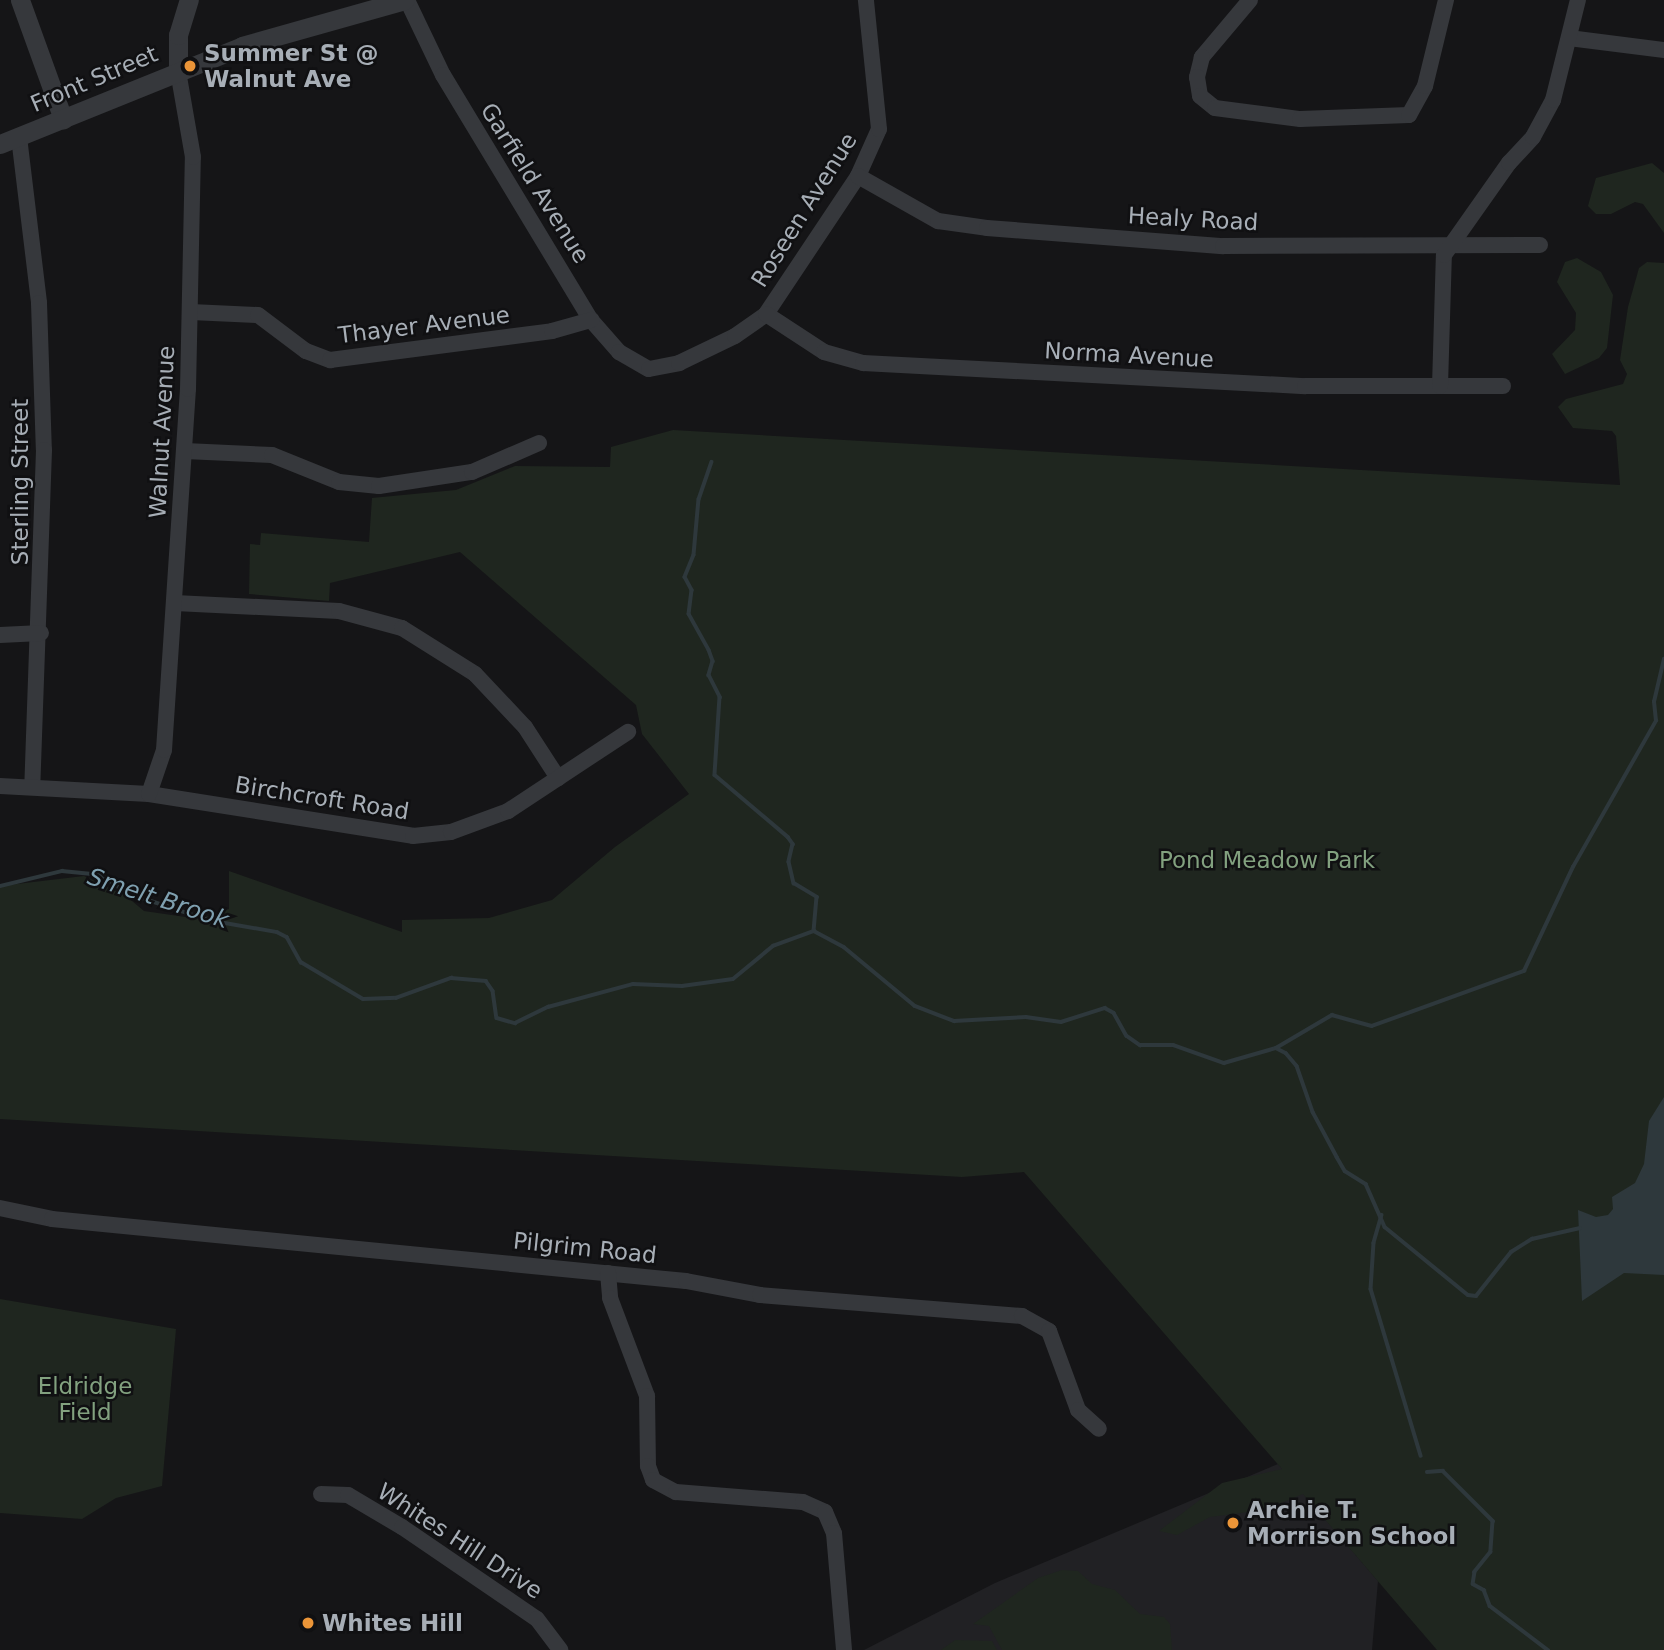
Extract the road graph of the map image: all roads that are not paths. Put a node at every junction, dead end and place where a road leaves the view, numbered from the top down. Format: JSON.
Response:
{"nodes":[{"id":1,"x":20,"y":0,"type":"edge"},
{"id":2,"x":189,"y":0,"type":"edge"},
{"id":3,"x":406,"y":0,"type":"edge"},
{"id":4,"x":866,"y":0,"type":"edge"},
{"id":5,"x":1250,"y":0,"type":"edge"},
{"id":6,"x":1446,"y":0,"type":"edge"},
{"id":7,"x":1578,"y":0,"type":"edge"},
{"id":8,"x":1569,"y":38,"type":"junction"},
{"id":9,"x":1664,"y":50,"type":"edge"},
{"id":10,"x":178,"y":71,"type":"junction"},
{"id":11,"x":64,"y":118,"type":"junction"},
{"id":12,"x":19,"y":137,"type":"junction"},
{"id":13,"x":0,"y":144,"type":"edge"},
{"id":14,"x":858,"y":176,"type":"junction"},
{"id":15,"x":1453,"y":244,"type":"junction"},
{"id":16,"x":1540,"y":245,"type":"dead end"},
{"id":17,"x":191,"y":312,"type":"junction"},
{"id":18,"x":766,"y":313,"type":"junction"},
{"id":19,"x":591,"y":320,"type":"junction"},
{"id":20,"x":649,"y":369,"type":"joint"},
{"id":21,"x":1440,"y":386,"type":"junction"},
{"id":22,"x":1503,"y":386,"type":"dead end"},
{"id":23,"x":539,"y":443,"type":"dead end"},
{"id":24,"x":185,"y":451,"type":"junction"},
{"id":25,"x":175,"y":603,"type":"junction"},
{"id":26,"x":41,"y":633,"type":"junction"},
{"id":27,"x":0,"y":635,"type":"edge"},
{"id":28,"x":628,"y":732,"type":"dead end"},
{"id":29,"x":558,"y":778,"type":"junction"},
{"id":30,"x":0,"y":786,"type":"edge"},
{"id":31,"x":32,"y":787,"type":"junction"},
{"id":32,"x":149,"y":794,"type":"junction"},
{"id":33,"x":0,"y":1208,"type":"edge"},
{"id":34,"x":608,"y":1273,"type":"junction"},
{"id":35,"x":1099,"y":1429,"type":"dead end"},
{"id":36,"x":321,"y":1494,"type":"dead end"},
{"id":37,"x":560,"y":1650,"type":"edge"},
{"id":38,"x":844,"y":1650,"type":"edge"}],
"edges":[{"from":1,"to":11,"type":"street"},
{"from":2,"to":10,"type":"street","name":"Front Street"},
{"from":3,"to":10,"type":"street"},
{"from":3,"to":19,"type":"street","name":"Garfield Avenue"},
{"from":4,"to":14,"type":"street","name":"Roseen Avenue"},
{"from":5,"to":6,"type":"street"},
{"from":7,"to":8,"type":"street"},
{"from":8,"to":9,"type":"street"},
{"from":8,"to":15,"type":"street"},
{"from":10,"to":11,"type":"street","name":"Front Street"},
{"from":10,"to":17,"type":"street","name":"Walnut Avenue"},
{"from":11,"to":12,"type":"street","name":"Front Street"},
{"from":12,"to":13,"type":"street","name":"Front Street"},
{"from":12,"to":26,"type":"street","name":"Sterling Street"},
{"from":14,"to":15,"type":"street","name":"Healy Road"},
{"from":14,"to":18,"type":"street","name":"Roseen Avenue"},
{"from":15,"to":16,"type":"street","name":"Healy Road"},
{"from":15,"to":21,"type":"street"},
{"from":17,"to":19,"type":"street","name":"Thayer Avenue"},
{"from":17,"to":24,"type":"street","name":"Walnut Avenue"},
{"from":18,"to":20,"type":"street","name":"Roseen Avenue"},
{"from":18,"to":21,"type":"street","name":"Norma Avenue"},
{"from":19,"to":20,"type":"street","name":"Garfield Avenue"},
{"from":21,"to":22,"type":"street","name":"Norma Avenue"},
{"from":23,"to":24,"type":"street"},
{"from":24,"to":25,"type":"street","name":"Walnut Avenue"},
{"from":25,"to":29,"type":"street"},
{"from":25,"to":32,"type":"street","name":"Walnut Avenue"},
{"from":26,"to":27,"type":"street"},
{"from":26,"to":31,"type":"street","name":"Sterling Street"},
{"from":28,"to":29,"type":"street","name":"Birchcroft Road"},
{"from":29,"to":32,"type":"street","name":"Birchcroft Road"},
{"from":30,"to":31,"type":"street","name":"Birchcroft Road"},
{"from":31,"to":32,"type":"street","name":"Birchcroft Road"},
{"from":33,"to":34,"type":"street","name":"Pilgrim Road"},
{"from":34,"to":35,"type":"street","name":"Pilgrim Road"},
{"from":34,"to":38,"type":"street"},
{"from":36,"to":37,"type":"street","name":"Whites Hill Drive"}]}
